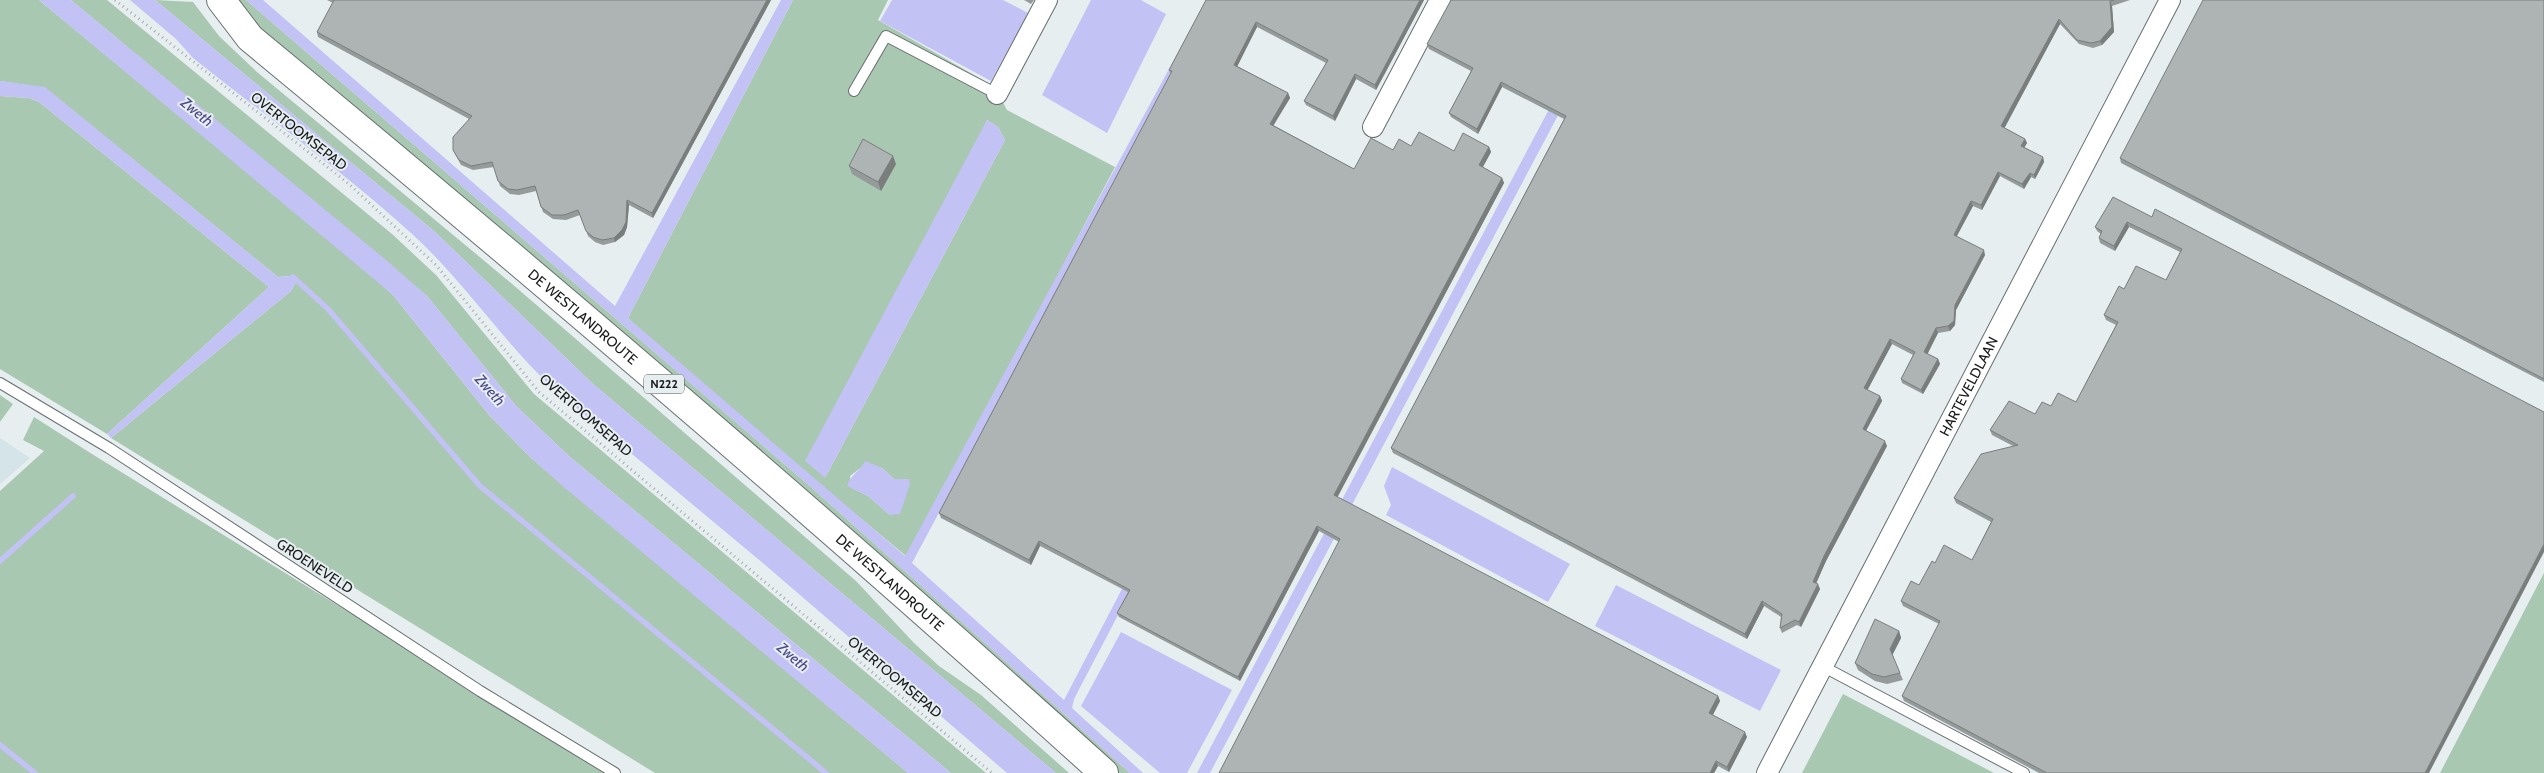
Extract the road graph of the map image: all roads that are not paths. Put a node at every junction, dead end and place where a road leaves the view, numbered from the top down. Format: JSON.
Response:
{"nodes":[{"id":1,"x":200,"y":0,"type":"edge"},
{"id":2,"x":221,"y":0,"type":"edge"},
{"id":3,"x":1047,"y":0,"type":"edge"},
{"id":4,"x":1440,"y":0,"type":"edge"},
{"id":5,"x":2170,"y":0,"type":"edge"},
{"id":6,"x":854,"y":91,"type":"dead end"},
{"id":7,"x":997,"y":94,"type":"joint"},
{"id":8,"x":1373,"y":127,"type":"dead end"},
{"id":9,"x":0,"y":383,"type":"edge"},
{"id":10,"x":1822,"y":666,"type":"junction"},
{"id":11,"x":615,"y":773,"type":"edge"},
{"id":12,"x":1080,"y":773,"type":"edge"},
{"id":13,"x":1104,"y":773,"type":"edge"},
{"id":14,"x":1767,"y":773,"type":"edge"},
{"id":15,"x":2024,"y":773,"type":"edge"}],
"edges":[{"from":1,"to":12,"type":"main road","name":"DE WESTLANDROUTE","number":"N222"},
{"from":2,"to":13,"type":"main road","name":"DE WESTLANDROUTE","number":"N222"},
{"from":3,"to":7,"type":"street"},
{"from":4,"to":8,"type":"street"},
{"from":5,"to":10,"type":"street","name":"HARTEVELDLAAN"},
{"from":6,"to":7,"type":"lane"},
{"from":9,"to":11,"type":"lane","name":"GROENEVELD"},
{"from":10,"to":14,"type":"street","name":"HARTEVELDLAAN"},
{"from":10,"to":15,"type":"lane"}]}
